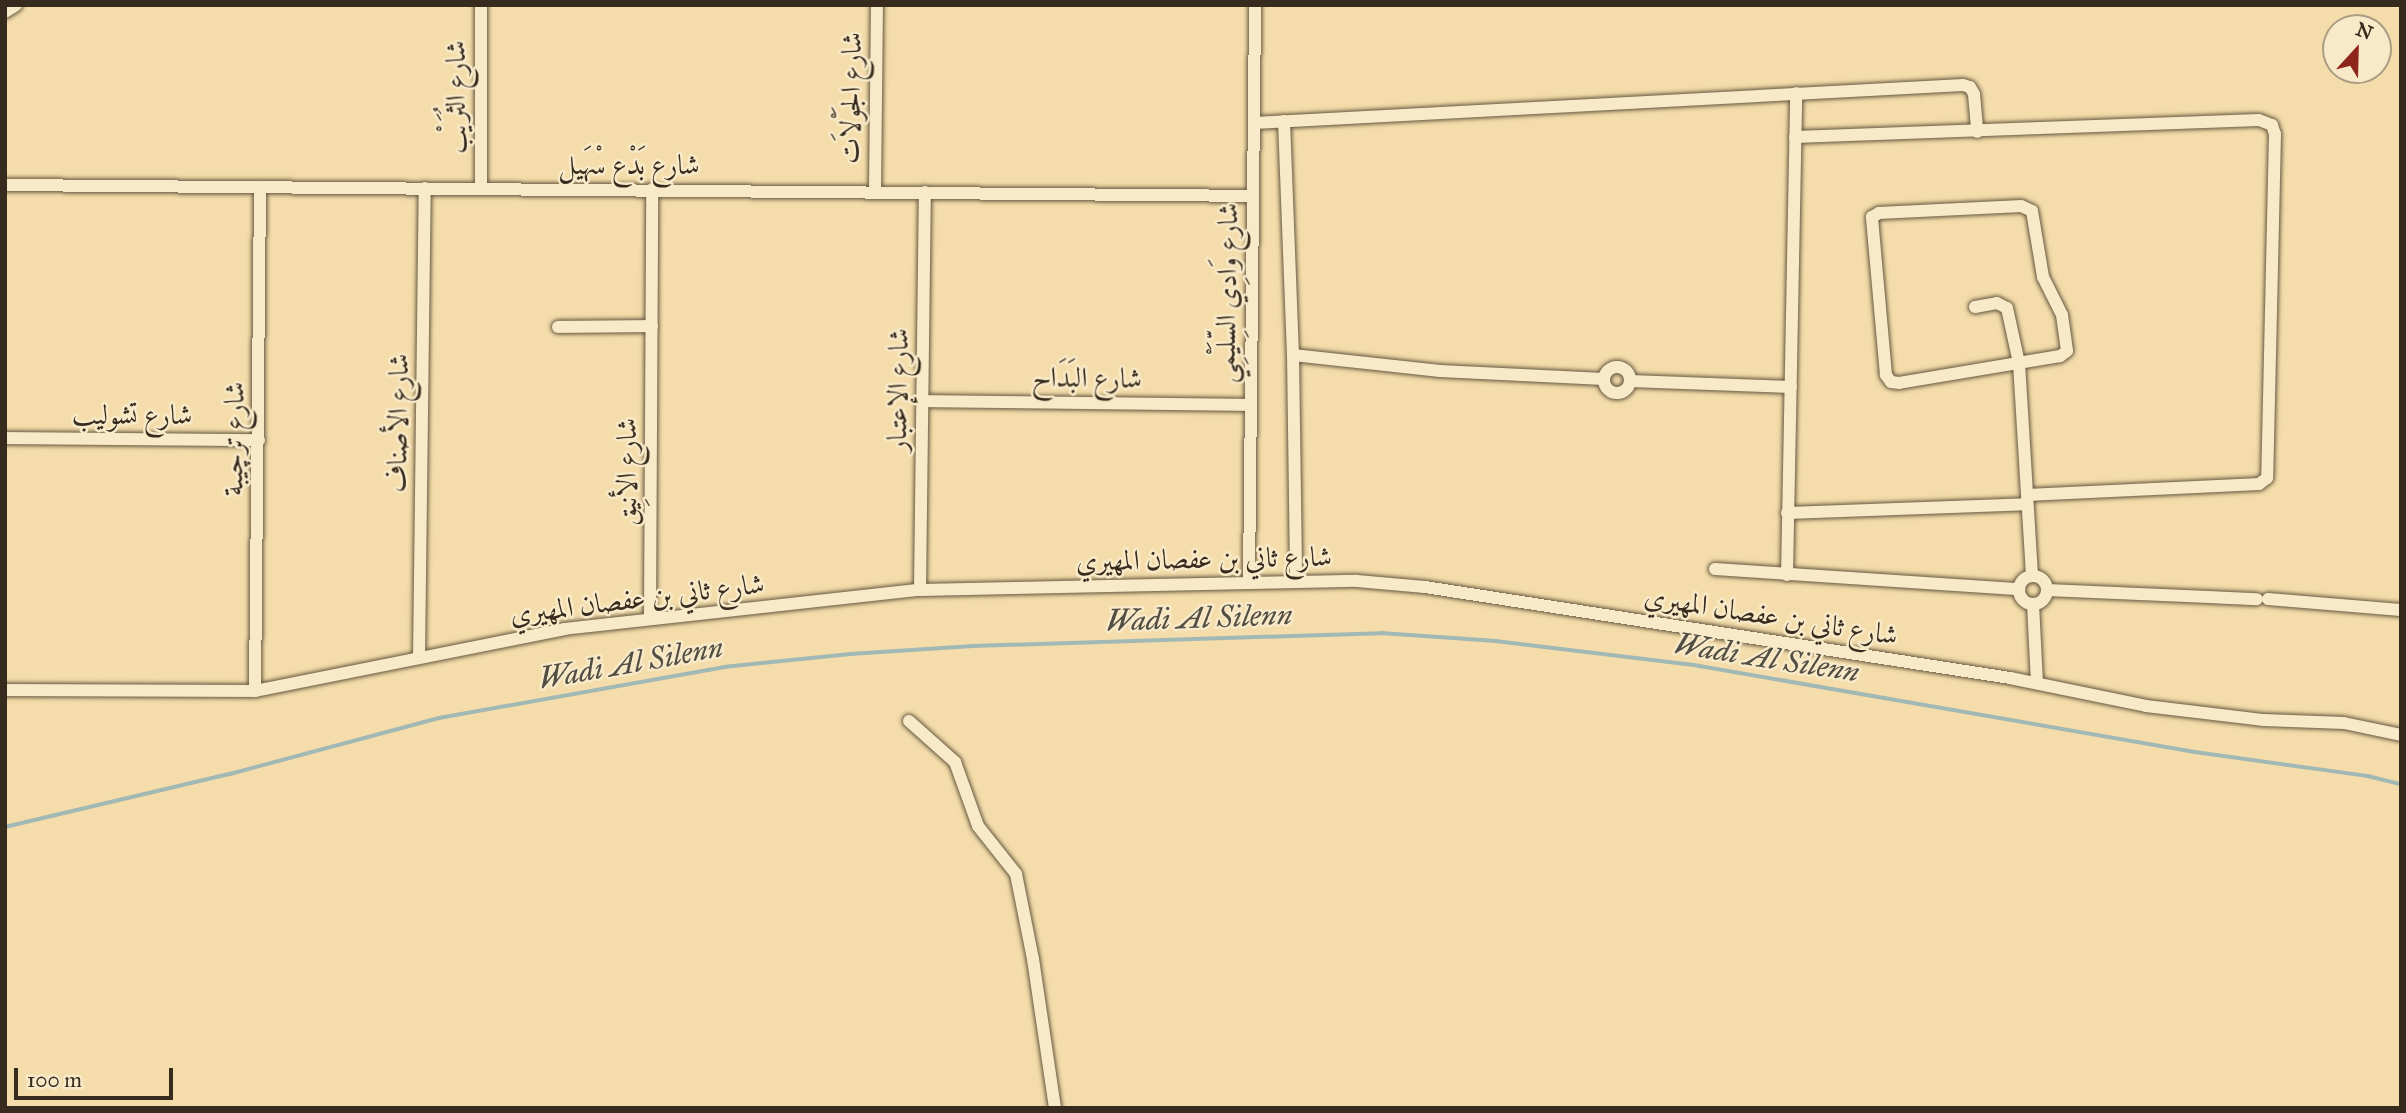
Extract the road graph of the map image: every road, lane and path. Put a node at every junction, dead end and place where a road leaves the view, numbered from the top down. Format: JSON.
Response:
{"nodes":[{"id":1,"x":16,"y":5,"type":"edge"},
{"id":2,"x":481,"y":5,"type":"edge"},
{"id":3,"x":877,"y":5,"type":"edge"},
{"id":4,"x":1255,"y":5,"type":"edge"},
{"id":5,"x":5,"y":12,"type":"edge"},
{"id":6,"x":1796,"y":93,"type":"junction"},
{"id":7,"x":1284,"y":121,"type":"junction"},
{"id":8,"x":1254,"y":123,"type":"junction"},
{"id":9,"x":1977,"y":132,"type":"junction"},
{"id":10,"x":1795,"y":137,"type":"junction"},
{"id":11,"x":5,"y":185,"type":"edge"},
{"id":12,"x":260,"y":187,"type":"junction"},
{"id":13,"x":425,"y":188,"type":"junction"},
{"id":14,"x":481,"y":188,"type":"junction"},
{"id":15,"x":652,"y":189,"type":"junction"},
{"id":16,"x":874,"y":191,"type":"junction"},
{"id":17,"x":925,"y":191,"type":"junction"},
{"id":18,"x":1253,"y":196,"type":"junction"},
{"id":19,"x":1975,"y":307,"type":"dead end"},
{"id":20,"x":652,"y":326,"type":"junction"},
{"id":21,"x":558,"y":327,"type":"dead end"},
{"id":22,"x":1293,"y":355,"type":"junction"},
{"id":23,"x":2019,"y":363,"type":"junction"},
{"id":24,"x":1791,"y":387,"type":"junction"},
{"id":25,"x":922,"y":401,"type":"junction"},
{"id":26,"x":1250,"y":405,"type":"junction"},
{"id":27,"x":5,"y":438,"type":"edge"},
{"id":28,"x":259,"y":440,"type":"junction"},
{"id":29,"x":2027,"y":499,"type":"junction"},
{"id":30,"x":1787,"y":513,"type":"junction"},
{"id":31,"x":1715,"y":569,"type":"dead end"},
{"id":32,"x":1787,"y":575,"type":"junction"},
{"id":33,"x":2032,"y":576,"type":"junction"},
{"id":34,"x":1249,"y":582,"type":"junction"},
{"id":35,"x":1296,"y":582,"type":"junction"},
{"id":36,"x":2019,"y":589,"type":"junction"},
{"id":37,"x":920,"y":590,"type":"junction"},
{"id":38,"x":2047,"y":590,"type":"junction"},
{"id":39,"x":2034,"y":604,"type":"junction"},
{"id":40,"x":2401,"y":610,"type":"edge"},
{"id":41,"x":650,"y":619,"type":"junction"},
{"id":42,"x":419,"y":658,"type":"junction"},
{"id":43,"x":2037,"y":683,"type":"junction"},
{"id":44,"x":5,"y":690,"type":"edge"},
{"id":45,"x":255,"y":691,"type":"junction"},
{"id":46,"x":909,"y":721,"type":"dead end"},
{"id":47,"x":2401,"y":735,"type":"edge"},
{"id":48,"x":1055,"y":1108,"type":"edge"}],
"edges":[{"from":1,"to":5,"type":"street"},
{"from":2,"to":14,"type":"street","name":"شارع الثُرَيْب"},
{"from":3,"to":16,"type":"street","name":"شارع الجَوْلاَت"},
{"from":4,"to":8,"type":"street","name":"شارع وَادِي السِّلَيْمِي"},
{"from":6,"to":7,"type":"street"},
{"from":6,"to":9,"type":"street"},
{"from":6,"to":10,"type":"street"},
{"from":7,"to":8,"type":"street"},
{"from":7,"to":22,"type":"street"},
{"from":8,"to":18,"type":"street","name":"شارع وَادِي السِّلَيْمِي"},
{"from":9,"to":10,"type":"street"},
{"from":9,"to":29,"type":"street"},
{"from":10,"to":24,"type":"street"},
{"from":11,"to":12,"type":"street","name":"شارع بَدْع سْهَيل"},
{"from":12,"to":13,"type":"street","name":"شارع بَدْع سْهَيل"},
{"from":12,"to":28,"type":"street","name":"شارع ترچيبة"},
{"from":13,"to":14,"type":"street","name":"شارع بَدْع سْهَيل"},
{"from":13,"to":42,"type":"street","name":"شارع الأصناف"},
{"from":14,"to":15,"type":"street","name":"شارع بَدْع سْهَيل"},
{"from":15,"to":16,"type":"street","name":"شارع بَدْع سْهَيل"},
{"from":15,"to":20,"type":"street","name":"شارع الأنِيق"},
{"from":16,"to":17,"type":"street","name":"شارع بَدْع سْهَيل"},
{"from":17,"to":18,"type":"street","name":"شارع بَدْع سْهَيل"},
{"from":17,"to":25,"type":"street","name":"شارع الإعتبار"},
{"from":18,"to":26,"type":"street","name":"شارع وَادِي السِّلَيْمِي"},
{"from":19,"to":23,"type":"street"},
{"from":20,"to":21,"type":"street"},
{"from":20,"to":41,"type":"street","name":"شارع الأنِيق"},
{"from":22,"to":24,"type":"street"},
{"from":22,"to":35,"type":"street"},
{"from":23,"to":23,"type":"street"},
{"from":23,"to":29,"type":"street"},
{"from":24,"to":30,"type":"street"},
{"from":25,"to":26,"type":"street","name":"شارع البَدَاح"},
{"from":25,"to":37,"type":"street","name":"شارع الإعتبار"},
{"from":26,"to":34,"type":"street","name":"شارع وَادِي السِّلَيْمِي"},
{"from":27,"to":28,"type":"street","name":"شارع تشوليب"},
{"from":28,"to":45,"type":"street","name":"شارع ترچيبة"},
{"from":29,"to":30,"type":"street"},
{"from":29,"to":33,"type":"street"},
{"from":30,"to":32,"type":"street"},
{"from":31,"to":32,"type":"street"},
{"from":32,"to":36,"type":"street"},
{"from":33,"to":36,"type":"street"},
{"from":33,"to":38,"type":"street"},
{"from":34,"to":35,"type":"street","name":"شارع ثاني بن عفصان المهيري"},
{"from":34,"to":37,"type":"street","name":"شارع ثاني بن عفصان المهيري"},
{"from":35,"to":43,"type":"street","name":"شارع ثاني بن عفصان المهيري"},
{"from":36,"to":39,"type":"street"},
{"from":37,"to":41,"type":"street","name":"شارع ثاني بن عفصان المهيري"},
{"from":38,"to":39,"type":"street"},
{"from":38,"to":40,"type":"street"},
{"from":39,"to":43,"type":"street"},
{"from":41,"to":42,"type":"street","name":"شارع ثاني بن عفصان المهيري"},
{"from":42,"to":45,"type":"street","name":"شارع ثاني بن عفصان المهيري"},
{"from":43,"to":47,"type":"street","name":"شارع ثاني بن عفصان المهيري"},
{"from":44,"to":45,"type":"street","name":"شارع ثاني بن عفصان المهيري"},
{"from":46,"to":48,"type":"street"}]}
